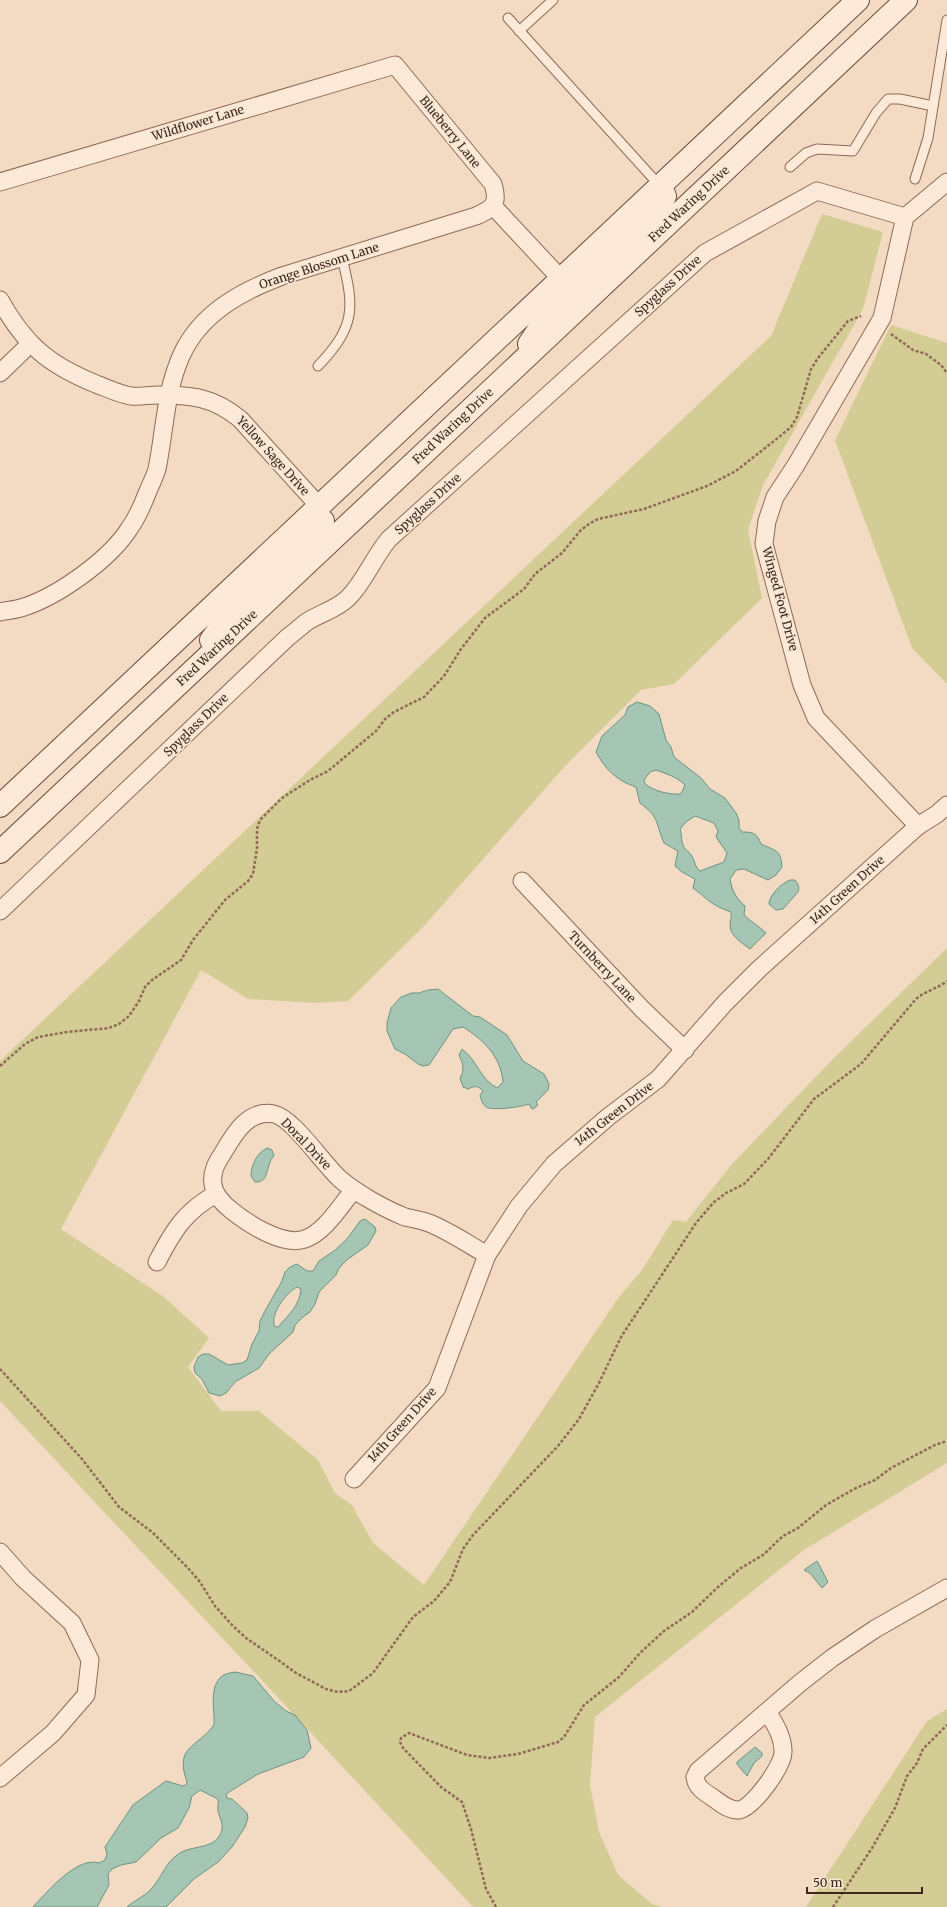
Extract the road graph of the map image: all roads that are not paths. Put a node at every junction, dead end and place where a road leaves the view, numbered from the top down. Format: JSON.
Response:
{"nodes":[{"id":1,"x":553,"y":0,"type":"edge"},
{"id":2,"x":858,"y":0,"type":"edge"},
{"id":3,"x":906,"y":0,"type":"edge"},
{"id":4,"x":508,"y":18,"type":"dead end"},
{"id":5,"x":947,"y":20,"type":"edge"},
{"id":6,"x":519,"y":31,"type":"junction"},
{"id":7,"x":395,"y":64,"type":"joint"},
{"id":8,"x":933,"y":106,"type":"junction"},
{"id":9,"x":790,"y":166,"type":"dead end"},
{"id":10,"x":915,"y":179,"type":"dead end"},
{"id":11,"x":0,"y":182,"type":"edge"},
{"id":12,"x":947,"y":182,"type":"edge"},
{"id":13,"x":660,"y":186,"type":"junction"},
{"id":14,"x":494,"y":204,"type":"junction"},
{"id":15,"x":905,"y":217,"type":"junction"},
{"id":16,"x":342,"y":258,"type":"junction"},
{"id":17,"x":561,"y":279,"type":"junction"},
{"id":18,"x":0,"y":300,"type":"edge"},
{"id":19,"x":30,"y":344,"type":"junction"},
{"id":20,"x":318,"y":366,"type":"dead end"},
{"id":21,"x":515,"y":368,"type":"junction"},
{"id":22,"x":0,"y":373,"type":"edge"},
{"id":23,"x":168,"y":395,"type":"junction"},
{"id":24,"x":318,"y":506,"type":"junction"},
{"id":25,"x":0,"y":612,"type":"edge"},
{"id":26,"x":181,"y":681,"type":"junction"},
{"id":27,"x":947,"y":805,"type":"edge"},
{"id":28,"x":0,"y":806,"type":"edge"},
{"id":29,"x":918,"y":826,"type":"junction"},
{"id":30,"x":0,"y":852,"type":"edge"},
{"id":31,"x":522,"y":881,"type":"dead end"},
{"id":32,"x":0,"y":911,"type":"edge"},
{"id":33,"x":685,"y":1050,"type":"junction"},
{"id":34,"x":353,"y":1190,"type":"junction"},
{"id":35,"x":216,"y":1194,"type":"junction"},
{"id":36,"x":487,"y":1255,"type":"junction"},
{"id":37,"x":157,"y":1262,"type":"dead end"},
{"id":38,"x":354,"y":1479,"type":"dead end"},
{"id":39,"x":0,"y":1552,"type":"edge"},
{"id":40,"x":947,"y":1588,"type":"edge"},
{"id":41,"x":767,"y":1712,"type":"junction"},
{"id":42,"x":0,"y":1778,"type":"edge"}],
"edges":[{"from":1,"to":6,"type":"lane"},
{"from":2,"to":13,"type":"main road"},
{"from":3,"to":21,"type":"main road","name":"Fred Waring Drive"},
{"from":4,"to":6,"type":"lane"},
{"from":5,"to":8,"type":"lane"},
{"from":6,"to":13,"type":"lane"},
{"from":7,"to":11,"type":"street","name":"Wildflower Lane"},
{"from":7,"to":14,"type":"street","name":"Blueberry Lane"},
{"from":8,"to":9,"type":"lane"},
{"from":8,"to":10,"type":"lane"},
{"from":12,"to":15,"type":"street"},
{"from":13,"to":17,"type":"main road"},
{"from":13,"to":21,"type":"main road"},
{"from":14,"to":16,"type":"street","name":"Orange Blossom Lane"},
{"from":14,"to":17,"type":"street"},
{"from":15,"to":29,"type":"street","name":"Winged Foot Drive"},
{"from":15,"to":32,"type":"street","name":"Spyglass Drive"},
{"from":16,"to":20,"type":"lane"},
{"from":16,"to":23,"type":"street","name":"Orange Blossom Lane"},
{"from":17,"to":24,"type":"main road"},
{"from":18,"to":19,"type":"street","name":"Yellow Sage Drive"},
{"from":19,"to":22,"type":"street"},
{"from":19,"to":23,"type":"street","name":"Yellow Sage Drive"},
{"from":21,"to":26,"type":"main road","name":"Fred Waring Drive"},
{"from":23,"to":24,"type":"street","name":"Yellow Sage Drive"},
{"from":23,"to":25,"type":"street","name":"Orange Blossom Lane"},
{"from":24,"to":26,"type":"main road"},
{"from":24,"to":28,"type":"main road"},
{"from":26,"to":30,"type":"main road","name":"Fred Waring Drive"},
{"from":27,"to":29,"type":"street","name":"14th Green Drive"},
{"from":29,"to":33,"type":"street","name":"14th Green Drive"},
{"from":31,"to":33,"type":"street","name":"Turnberry Lane"},
{"from":33,"to":36,"type":"street","name":"14th Green Drive"},
{"from":34,"to":35,"type":"street"},
{"from":34,"to":35,"type":"street","name":"Doral Drive"},
{"from":34,"to":36,"type":"street","name":"Doral Drive"},
{"from":35,"to":37,"type":"street"},
{"from":36,"to":38,"type":"street","name":"14th Green Drive"},
{"from":39,"to":42,"type":"street"},
{"from":40,"to":41,"type":"street"},
{"from":41,"to":41,"type":"street"}]}
